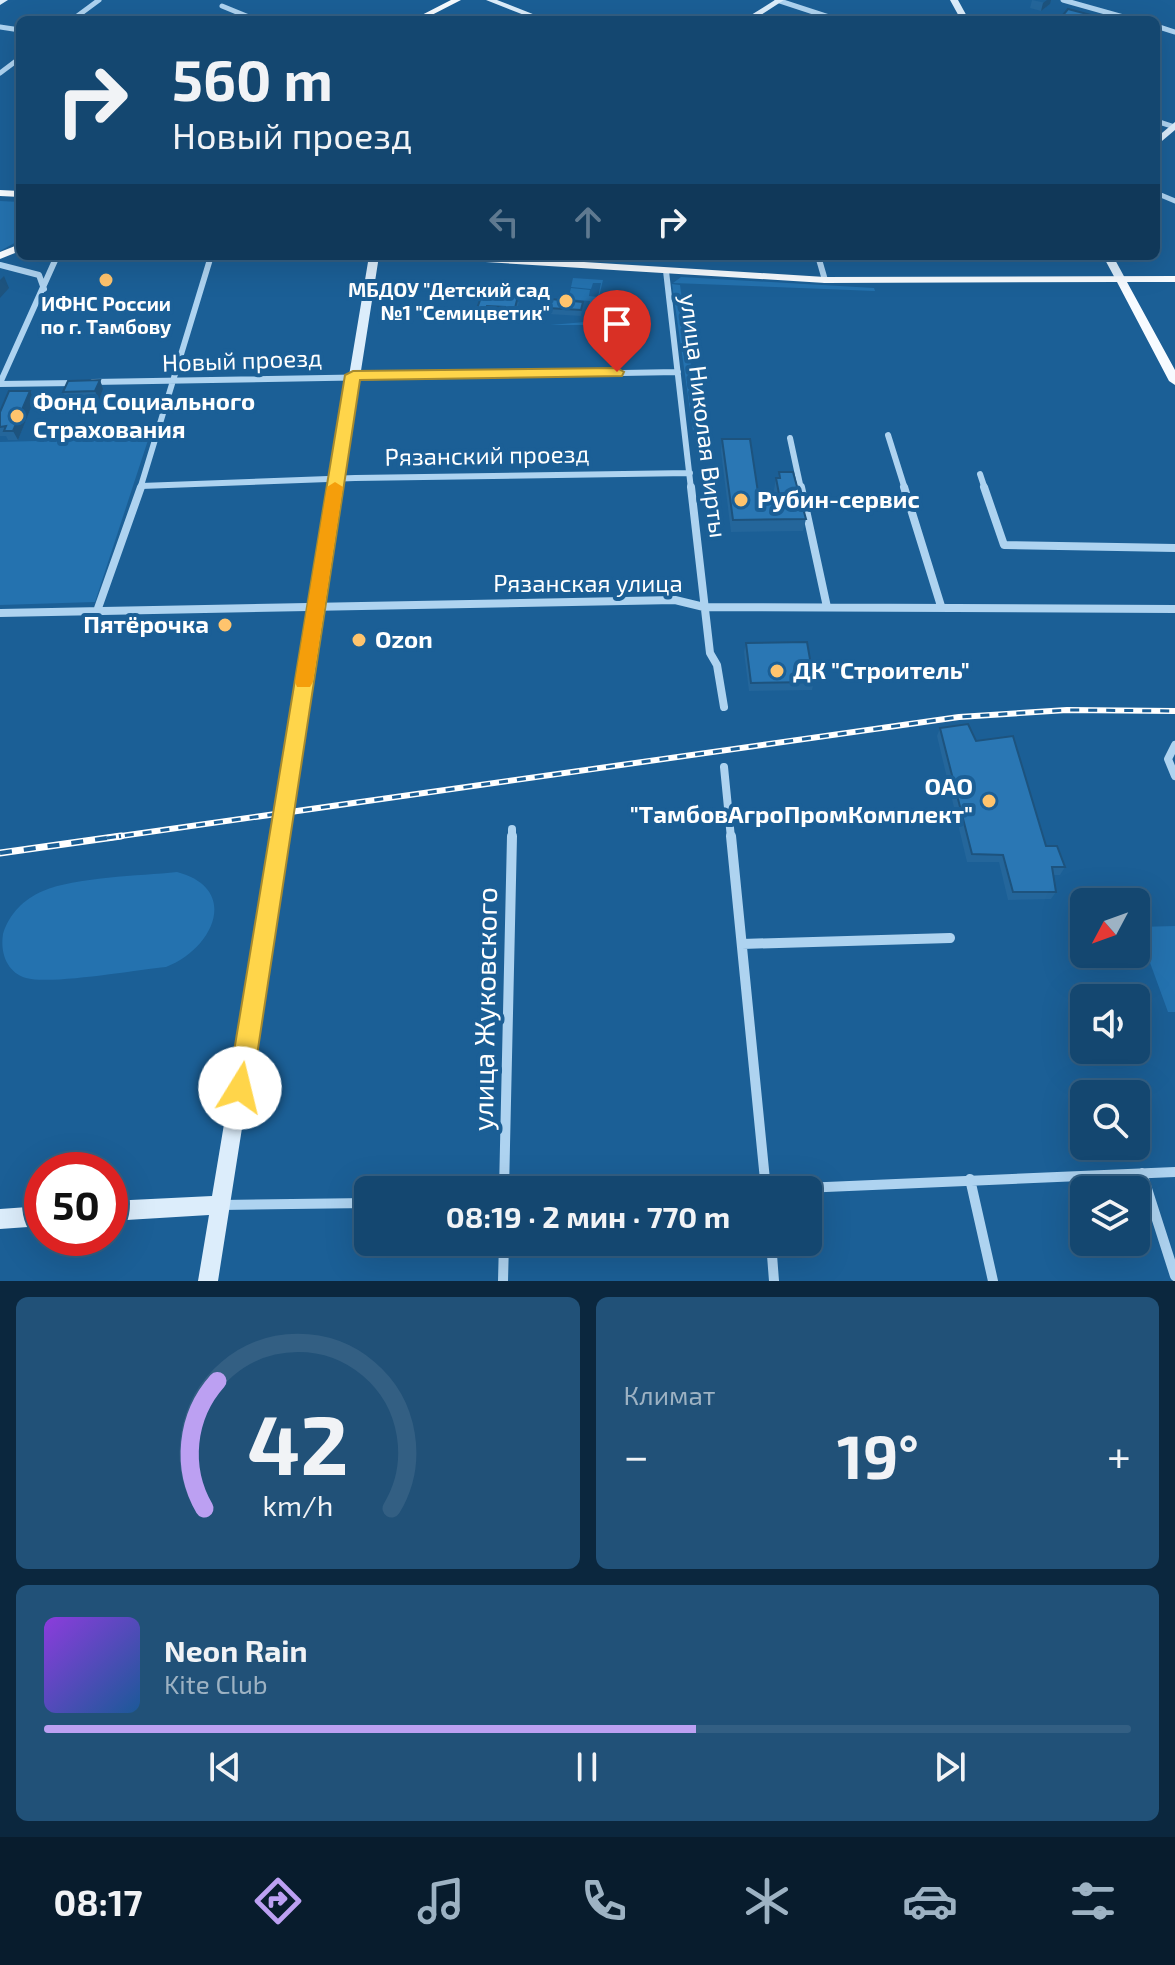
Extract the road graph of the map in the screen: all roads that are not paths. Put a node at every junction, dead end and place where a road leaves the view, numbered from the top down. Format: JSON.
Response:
{"nodes":[{"id":1,"x":99,"y":0,"type":"edge"},
{"id":2,"x":457,"y":0,"type":"edge"},
{"id":3,"x":466,"y":0,"type":"edge"},
{"id":4,"x":490,"y":0,"type":"edge"},
{"id":5,"x":779,"y":0,"type":"edge"},
{"id":6,"x":1063,"y":0,"type":"edge"},
{"id":7,"x":222,"y":6,"type":"dead end"},
{"id":8,"x":77,"y":16,"type":"edge"},
{"id":9,"x":246,"y":16,"type":"edge"},
{"id":10,"x":424,"y":16,"type":"edge"},
{"id":11,"x":433,"y":16,"type":"edge"},
{"id":12,"x":533,"y":16,"type":"edge"},
{"id":13,"x":753,"y":16,"type":"edge"},
{"id":14,"x":826,"y":16,"type":"edge"},
{"id":15,"x":1120,"y":16,"type":"edge"},
{"id":16,"x":55,"y":260,"type":"edge"},
{"id":17,"x":210,"y":260,"type":"edge"},
{"id":18,"x":373,"y":260,"type":"edge"},
{"id":19,"x":498,"y":260,"type":"edge"},
{"id":20,"x":819,"y":260,"type":"edge"},
{"id":21,"x":1110,"y":260,"type":"edge"},
{"id":22,"x":0,"y":265,"type":"edge"},
{"id":23,"x":666,"y":271,"type":"junction"},
{"id":24,"x":1175,"y":279,"type":"edge"},
{"id":25,"x":825,"y":280,"type":"junction"},
{"id":26,"x":1121,"y":280,"type":"junction"},
{"id":27,"x":44,"y":289,"type":"junction"},
{"id":28,"x":678,"y":372,"type":"junction"},
{"id":29,"x":353,"y":375,"type":"junction"},
{"id":30,"x":172,"y":381,"type":"junction"},
{"id":31,"x":1175,"y":381,"type":"edge"},
{"id":32,"x":0,"y":383,"type":"edge"},
{"id":33,"x":888,"y":435,"type":"dead end"},
{"id":34,"x":790,"y":438,"type":"dead end"},
{"id":35,"x":690,"y":473,"type":"junction"},
{"id":36,"x":980,"y":474,"type":"dead end"},
{"id":37,"x":337,"y":479,"type":"junction"},
{"id":38,"x":141,"y":486,"type":"junction"},
{"id":39,"x":1175,"y":548,"type":"edge"},
{"id":40,"x":315,"y":606,"type":"junction"},
{"id":41,"x":941,"y":606,"type":"junction"},
{"id":42,"x":704,"y":607,"type":"junction"},
{"id":43,"x":827,"y":607,"type":"junction"},
{"id":44,"x":1175,"y":609,"type":"edge"},
{"id":45,"x":97,"y":611,"type":"junction"},
{"id":46,"x":0,"y":613,"type":"edge"},
{"id":47,"x":724,"y":707,"type":"dead end"},
{"id":48,"x":1175,"y":745,"type":"edge"},
{"id":49,"x":724,"y":767,"type":"dead end"},
{"id":50,"x":1175,"y":776,"type":"edge"},
{"id":51,"x":512,"y":829,"type":"dead end"},
{"id":52,"x":950,"y":938,"type":"dead end"},
{"id":53,"x":742,"y":944,"type":"junction"},
{"id":54,"x":1175,"y":1172,"type":"edge"},
{"id":55,"x":1142,"y":1173,"type":"junction"},
{"id":56,"x":504,"y":1176,"type":"edge"},
{"id":57,"x":765,"y":1176,"type":"edge"},
{"id":58,"x":970,"y":1179,"type":"junction"},
{"id":59,"x":822,"y":1187,"type":"edge"},
{"id":60,"x":354,"y":1203,"type":"edge"},
{"id":61,"x":221,"y":1205,"type":"junction"},
{"id":62,"x":128,"y":1210,"type":"edge"},
{"id":63,"x":24,"y":1217,"type":"edge"},
{"id":64,"x":0,"y":1219,"type":"edge"},
{"id":65,"x":504,"y":1256,"type":"edge"},
{"id":66,"x":772,"y":1256,"type":"edge"},
{"id":67,"x":1175,"y":1276,"type":"edge"},
{"id":68,"x":208,"y":1281,"type":"edge"},
{"id":69,"x":503,"y":1281,"type":"edge"},
{"id":70,"x":774,"y":1281,"type":"edge"},
{"id":71,"x":993,"y":1281,"type":"edge"}],
"edges":[{"from":1,"to":8,"type":"street"},
{"from":2,"to":10,"type":"main road"},
{"from":3,"to":11,"type":"main road"},
{"from":4,"to":12,"type":"main road"},
{"from":5,"to":13,"type":"main road"},
{"from":5,"to":14,"type":"street"},
{"from":6,"to":15,"type":"street"},
{"from":7,"to":9,"type":"street"},
{"from":16,"to":27,"type":"street"},
{"from":17,"to":30,"type":"street"},
{"from":18,"to":29,"type":"main road"},
{"from":19,"to":23,"type":"main road"},
{"from":20,"to":25,"type":"street"},
{"from":21,"to":26,"type":"main road"},
{"from":22,"to":27,"type":"street"},
{"from":23,"to":25,"type":"main road"},
{"from":23,"to":28,"type":"street","name":"улица Николая Вирты"},
{"from":24,"to":26,"type":"main road"},
{"from":25,"to":26,"type":"main road"},
{"from":26,"to":31,"type":"main road"},
{"from":27,"to":32,"type":"street"},
{"from":28,"to":29,"type":"street","name":"Новый проезд"},
{"from":28,"to":35,"type":"street","name":"улица Николая Вирты"},
{"from":29,"to":30,"type":"street","name":"Новый проезд"},
{"from":29,"to":37,"type":"main road"},
{"from":30,"to":32,"type":"street","name":"Новый проезд"},
{"from":30,"to":38,"type":"street"},
{"from":33,"to":41,"type":"street"},
{"from":34,"to":43,"type":"street"},
{"from":35,"to":37,"type":"street","name":"Рязанский проезд"},
{"from":35,"to":42,"type":"street","name":"улица Николая Вирты"},
{"from":36,"to":39,"type":"street"},
{"from":37,"to":38,"type":"street","name":"Рязанский проезд"},
{"from":37,"to":40,"type":"main road"},
{"from":38,"to":45,"type":"street"},
{"from":40,"to":42,"type":"street","name":"Рязанская улица"},
{"from":40,"to":45,"type":"street","name":"Рязанская улица"},
{"from":40,"to":61,"type":"main road"},
{"from":41,"to":43,"type":"street","name":"Рязанская улица"},
{"from":41,"to":44,"type":"street","name":"Рязанская улица"},
{"from":42,"to":43,"type":"street","name":"Рязанская улица"},
{"from":42,"to":47,"type":"street","name":"улица Николая Вирты"},
{"from":45,"to":46,"type":"street","name":"Рязанская улица"},
{"from":48,"to":50,"type":"street"},
{"from":49,"to":53,"type":"street"},
{"from":51,"to":56,"type":"street","name":"улица Жуковского"},
{"from":52,"to":53,"type":"street"},
{"from":53,"to":57,"type":"street"},
{"from":54,"to":55,"type":"street"},
{"from":55,"to":58,"type":"street"},
{"from":55,"to":67,"type":"street"},
{"from":58,"to":59,"type":"street"},
{"from":58,"to":71,"type":"street"},
{"from":60,"to":61,"type":"street"},
{"from":61,"to":62,"type":"main road"},
{"from":61,"to":68,"type":"main road"},
{"from":63,"to":64,"type":"main road"},
{"from":65,"to":69,"type":"street"},
{"from":66,"to":70,"type":"street"}]}
